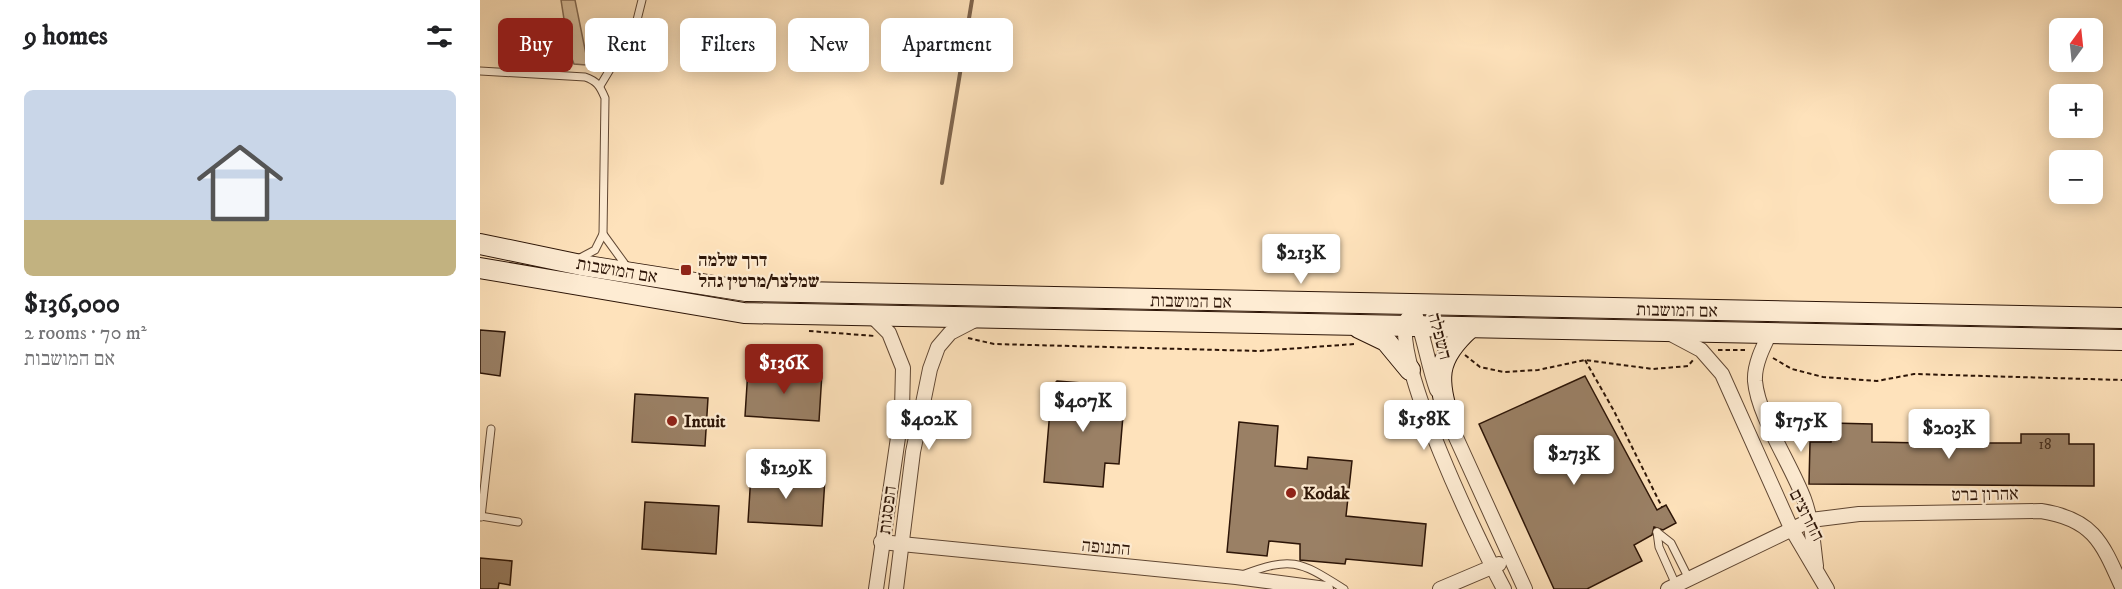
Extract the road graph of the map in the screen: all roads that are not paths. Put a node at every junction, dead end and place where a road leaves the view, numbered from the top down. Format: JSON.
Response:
{"nodes":[{"id":1,"x":642,"y":0,"type":"edge"},
{"id":2,"x":480,"y":70,"type":"edge"},
{"id":3,"x":600,"y":86,"type":"junction"},
{"id":4,"x":603,"y":234,"type":"junction"},
{"id":5,"x":480,"y":244,"type":"edge"},
{"id":6,"x":567,"y":262,"type":"junction"},
{"id":7,"x":480,"y":268,"type":"edge"},
{"id":8,"x":633,"y":274,"type":"junction"},
{"id":9,"x":1412,"y":306,"type":"junction"},
{"id":10,"x":870,"y":315,"type":"junction"},
{"id":11,"x":980,"y":318,"type":"junction"},
{"id":12,"x":2122,"y":318,"type":"edge"},
{"id":13,"x":1354,"y":325,"type":"junction"},
{"id":14,"x":1413,"y":326,"type":"junction"},
{"id":15,"x":1470,"y":328,"type":"junction"},
{"id":16,"x":1667,"y":332,"type":"junction"},
{"id":17,"x":2122,"y":340,"type":"edge"},
{"id":18,"x":1766,"y":342,"type":"junction"},
{"id":19,"x":1410,"y":370,"type":"junction"},
{"id":20,"x":1451,"y":428,"type":"junction"},
{"id":21,"x":491,"y":429,"type":"dead end"},
{"id":22,"x":481,"y":517,"type":"edge"},
{"id":23,"x":1811,"y":520,"type":"junction"},
{"id":24,"x":518,"y":522,"type":"dead end"},
{"id":25,"x":1791,"y":528,"type":"junction"},
{"id":26,"x":881,"y":542,"type":"junction"},
{"id":27,"x":901,"y":546,"type":"junction"},
{"id":28,"x":1510,"y":560,"type":"junction"},
{"id":29,"x":1492,"y":567,"type":"junction"},
{"id":30,"x":1816,"y":571,"type":"junction"},
{"id":31,"x":1236,"y":577,"type":"junction"},
{"id":32,"x":1678,"y":584,"type":"edge"},
{"id":33,"x":2122,"y":587,"type":"edge"},
{"id":34,"x":876,"y":589,"type":"edge"},
{"id":35,"x":896,"y":589,"type":"edge"},
{"id":36,"x":1326,"y":589,"type":"edge"},
{"id":37,"x":1344,"y":589,"type":"edge"},
{"id":38,"x":1440,"y":589,"type":"edge"},
{"id":39,"x":1504,"y":589,"type":"edge"},
{"id":40,"x":1525,"y":589,"type":"edge"},
{"id":41,"x":1827,"y":589,"type":"edge"}],
"edges":[{"from":1,"to":3,"type":"lane"},
{"from":2,"to":3,"type":"lane"},
{"from":3,"to":4,"type":"lane"},
{"from":4,"to":6,"type":"lane"},
{"from":4,"to":8,"type":"lane"},
{"from":5,"to":6,"type":"main road","name":"אם המושבות"},
{"from":6,"to":8,"type":"main road","name":"אם המושבות"},
{"from":7,"to":10,"type":"main road","name":"אם המושבות"},
{"from":8,"to":9,"type":"main road","name":"אם המושבות"},
{"from":9,"to":12,"type":"main road","name":"אם המושבות"},
{"from":9,"to":14,"type":"street","name":"השפלה"},
{"from":10,"to":11,"type":"main road","name":"אם המושבות"},
{"from":10,"to":26,"type":"street","name":"הפסגות"},
{"from":11,"to":13,"type":"main road","name":"אם המושבות"},
{"from":11,"to":27,"type":"street","name":"הפסגות"},
{"from":13,"to":14,"type":"main road","name":"אם המושבות"},
{"from":13,"to":19,"type":"main road"},
{"from":14,"to":15,"type":"main road","name":"אם המושבות"},
{"from":14,"to":19,"type":"street","name":"השפלה"},
{"from":14,"to":20,"type":"street","name":"השפלה"},
{"from":15,"to":16,"type":"main road","name":"אם המושבות"},
{"from":15,"to":20,"type":"main road"},
{"from":16,"to":18,"type":"main road","name":"אם המושבות"},
{"from":16,"to":25,"type":"street","name":"החרוצים"},
{"from":17,"to":18,"type":"main road","name":"אם המושבות"},
{"from":18,"to":23,"type":"street","name":"החרוצים"},
{"from":19,"to":29,"type":"street","name":"השפלה"},
{"from":20,"to":28,"type":"street","name":"השפלה"},
{"from":21,"to":22,"type":"lane"},
{"from":22,"to":24,"type":"lane"},
{"from":23,"to":25,"type":"street","name":"אהרון ברט"},
{"from":23,"to":30,"type":"street","name":"החרוצים"},
{"from":23,"to":33,"type":"street","name":"אהרון ברט"},
{"from":25,"to":30,"type":"street","name":"החרוצים"},
{"from":25,"to":32,"type":"street","name":"אהרון ברט"},
{"from":26,"to":27,"type":"street","name":"התנופה"},
{"from":26,"to":34,"type":"street","name":"הפסגות"},
{"from":27,"to":31,"type":"street","name":"התנופה"},
{"from":27,"to":35,"type":"street","name":"הפסגות"},
{"from":28,"to":29,"type":"street"},
{"from":28,"to":40,"type":"street","name":"השפלה"},
{"from":29,"to":38,"type":"street"},
{"from":29,"to":39,"type":"street","name":"השפלה"},
{"from":30,"to":41,"type":"street","name":"החרוצים"},
{"from":31,"to":36,"type":"street","name":"התנופה"},
{"from":31,"to":37,"type":"lane"},
{"from":32,"to":32,"type":"lane"}]}
